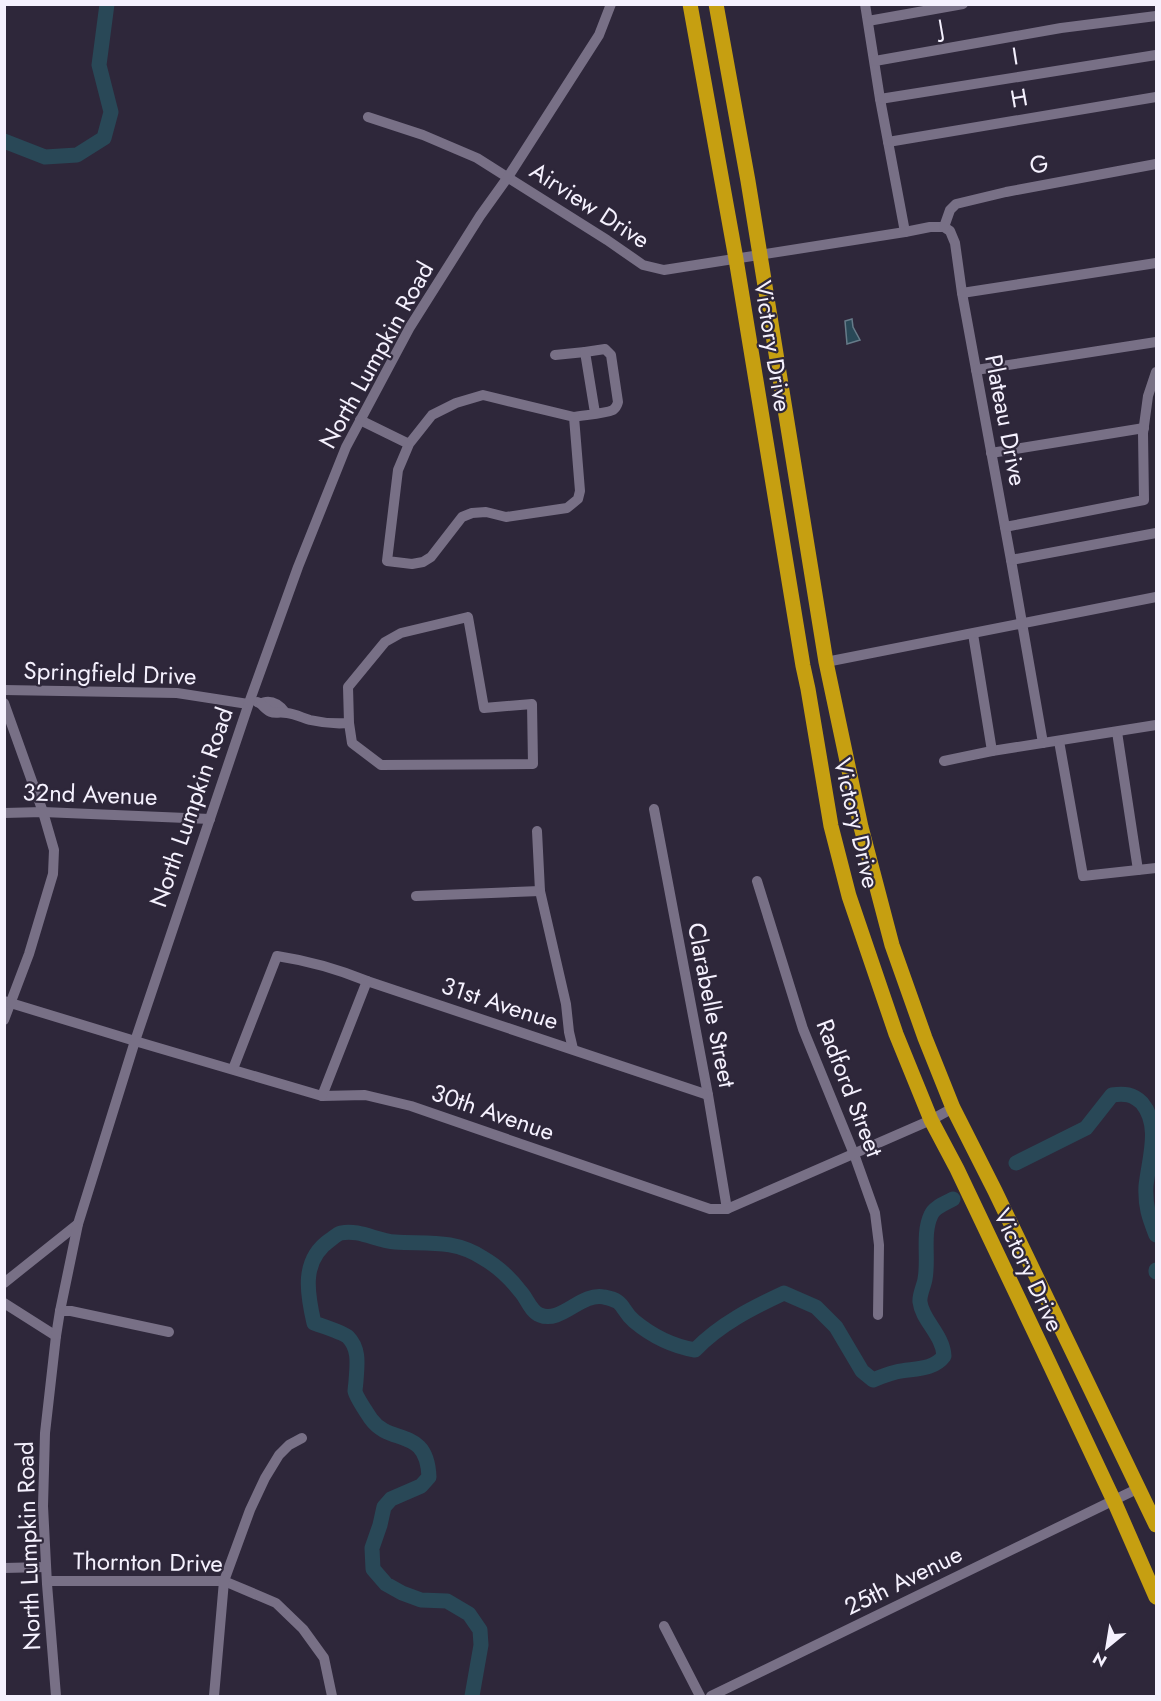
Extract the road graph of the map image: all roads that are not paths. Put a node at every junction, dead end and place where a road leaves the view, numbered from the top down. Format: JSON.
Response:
{"nodes":[{"id":1,"x":611,"y":4,"type":"edge"},
{"id":2,"x":690,"y":4,"type":"edge"},
{"id":3,"x":716,"y":4,"type":"edge"},
{"id":4,"x":865,"y":4,"type":"edge"},
{"id":5,"x":963,"y":4,"type":"edge"},
{"id":6,"x":1156,"y":16,"type":"edge"},
{"id":7,"x":868,"y":21,"type":"junction"},
{"id":8,"x":1156,"y":55,"type":"edge"},
{"id":9,"x":875,"y":61,"type":"junction"},
{"id":10,"x":1156,"y":97,"type":"edge"},
{"id":11,"x":880,"y":99,"type":"junction"},
{"id":12,"x":368,"y":117,"type":"dead end"},
{"id":13,"x":888,"y":142,"type":"junction"},
{"id":14,"x":1156,"y":164,"type":"edge"},
{"id":15,"x":508,"y":177,"type":"junction"},
{"id":16,"x":944,"y":227,"type":"junction"},
{"id":17,"x":905,"y":232,"type":"junction"},
{"id":18,"x":760,"y":254,"type":"junction"},
{"id":19,"x":736,"y":258,"type":"junction"},
{"id":20,"x":1156,"y":263,"type":"edge"},
{"id":21,"x":962,"y":293,"type":"junction"},
{"id":22,"x":1156,"y":342,"type":"edge"},
{"id":23,"x":585,"y":352,"type":"junction"},
{"id":24,"x":555,"y":355,"type":"dead end"},
{"id":25,"x":976,"y":370,"type":"junction"},
{"id":26,"x":1156,"y":372,"type":"edge"},
{"id":27,"x":595,"y":413,"type":"junction"},
{"id":28,"x":574,"y":417,"type":"junction"},
{"id":29,"x":360,"y":420,"type":"junction"},
{"id":30,"x":1144,"y":428,"type":"junction"},
{"id":31,"x":409,"y":444,"type":"junction"},
{"id":32,"x":991,"y":453,"type":"junction"},
{"id":33,"x":1005,"y":527,"type":"junction"},
{"id":34,"x":1156,"y":533,"type":"edge"},
{"id":35,"x":1011,"y":560,"type":"junction"},
{"id":36,"x":1156,"y":597,"type":"edge"},
{"id":37,"x":1022,"y":624,"type":"junction"},
{"id":38,"x":973,"y":634,"type":"junction"},
{"id":39,"x":826,"y":662,"type":"junction"},
{"id":40,"x":803,"y":666,"type":"junction"},
{"id":41,"x":4,"y":690,"type":"edge"},
{"id":42,"x":249,"y":702,"type":"junction"},
{"id":43,"x":4,"y":704,"type":"edge"},
{"id":44,"x":349,"y":723,"type":"junction"},
{"id":45,"x":1156,"y":725,"type":"edge"},
{"id":46,"x":1117,"y":732,"type":"junction"},
{"id":47,"x":1059,"y":741,"type":"junction"},
{"id":48,"x":1043,"y":743,"type":"junction"},
{"id":49,"x":992,"y":751,"type":"junction"},
{"id":50,"x":944,"y":761,"type":"dead end"},
{"id":51,"x":654,"y":809,"type":"dead end"},
{"id":52,"x":43,"y":812,"type":"junction"},
{"id":53,"x":4,"y":813,"type":"edge"},
{"id":54,"x":210,"y":819,"type":"junction"},
{"id":55,"x":537,"y":831,"type":"dead end"},
{"id":56,"x":1156,"y":868,"type":"edge"},
{"id":57,"x":1138,"y":870,"type":"junction"},
{"id":58,"x":757,"y":881,"type":"dead end"},
{"id":59,"x":540,"y":891,"type":"junction"},
{"id":60,"x":416,"y":896,"type":"dead end"},
{"id":61,"x":367,"y":981,"type":"junction"},
{"id":62,"x":8,"y":1002,"type":"edge"},
{"id":63,"x":4,"y":1020,"type":"edge"},
{"id":64,"x":135,"y":1041,"type":"junction"},
{"id":65,"x":573,"y":1049,"type":"junction"},
{"id":66,"x":233,"y":1069,"type":"junction"},
{"id":67,"x":708,"y":1095,"type":"junction"},
{"id":68,"x":322,"y":1096,"type":"junction"},
{"id":69,"x":953,"y":1108,"type":"junction"},
{"id":70,"x":931,"y":1120,"type":"junction"},
{"id":71,"x":854,"y":1154,"type":"junction"},
{"id":72,"x":727,"y":1209,"type":"junction"},
{"id":73,"x":78,"y":1224,"type":"junction"},
{"id":74,"x":4,"y":1283,"type":"edge"},
{"id":75,"x":4,"y":1303,"type":"edge"},
{"id":76,"x":60,"y":1311,"type":"junction"},
{"id":77,"x":878,"y":1315,"type":"dead end"},
{"id":78,"x":169,"y":1332,"type":"dead end"},
{"id":79,"x":56,"y":1336,"type":"junction"},
{"id":80,"x":302,"y":1438,"type":"dead end"},
{"id":81,"x":1139,"y":1488,"type":"junction"},
{"id":82,"x":1114,"y":1501,"type":"junction"},
{"id":83,"x":1156,"y":1525,"type":"edge"},
{"id":84,"x":46,"y":1567,"type":"junction"},
{"id":85,"x":4,"y":1568,"type":"edge"},
{"id":86,"x":47,"y":1581,"type":"junction"},
{"id":87,"x":224,"y":1581,"type":"junction"},
{"id":88,"x":1156,"y":1597,"type":"edge"},
{"id":89,"x":664,"y":1626,"type":"dead end"},
{"id":90,"x":56,"y":1696,"type":"edge"},
{"id":91,"x":214,"y":1696,"type":"edge"},
{"id":92,"x":332,"y":1696,"type":"edge"},
{"id":93,"x":700,"y":1696,"type":"edge"},
{"id":94,"x":711,"y":1696,"type":"edge"}],
"edges":[{"from":1,"to":15,"type":"street","name":"North Lumpkin Road"},
{"from":2,"to":19,"type":"highway","name":"Victory Drive"},
{"from":3,"to":18,"type":"highway","name":"Victory Drive"},
{"from":4,"to":7,"type":"street"},
{"from":5,"to":7,"type":"street"},
{"from":6,"to":9,"type":"street","name":"J"},
{"from":7,"to":9,"type":"street"},
{"from":8,"to":11,"type":"street","name":"I"},
{"from":9,"to":11,"type":"street"},
{"from":10,"to":13,"type":"street","name":"H"},
{"from":11,"to":13,"type":"street"},
{"from":12,"to":15,"type":"street","name":"Airview Drive"},
{"from":13,"to":17,"type":"street"},
{"from":14,"to":16,"type":"street","name":"G"},
{"from":15,"to":19,"type":"street","name":"Airview Drive"},
{"from":15,"to":29,"type":"street","name":"North Lumpkin Road"},
{"from":16,"to":17,"type":"street","name":"Airview Drive"},
{"from":16,"to":21,"type":"street","name":"Plateau Drive"},
{"from":17,"to":18,"type":"street","name":"Airview Drive"},
{"from":18,"to":19,"type":"street","name":"Airview Drive"},
{"from":18,"to":39,"type":"highway","name":"Victory Drive"},
{"from":19,"to":40,"type":"highway","name":"Victory Drive"},
{"from":20,"to":21,"type":"street"},
{"from":21,"to":25,"type":"street","name":"Plateau Drive"},
{"from":22,"to":25,"type":"street"},
{"from":23,"to":24,"type":"street"},
{"from":23,"to":27,"type":"street"},
{"from":23,"to":27,"type":"street"},
{"from":25,"to":32,"type":"street","name":"Plateau Drive"},
{"from":26,"to":30,"type":"street"},
{"from":27,"to":28,"type":"street"},
{"from":28,"to":31,"type":"street"},
{"from":28,"to":31,"type":"street"},
{"from":29,"to":31,"type":"street"},
{"from":29,"to":42,"type":"street","name":"North Lumpkin Road"},
{"from":30,"to":32,"type":"street"},
{"from":30,"to":33,"type":"street"},
{"from":32,"to":33,"type":"street","name":"Plateau Drive"},
{"from":33,"to":35,"type":"street","name":"Plateau Drive"},
{"from":34,"to":35,"type":"street"},
{"from":35,"to":37,"type":"street","name":"Plateau Drive"},
{"from":36,"to":37,"type":"street"},
{"from":37,"to":38,"type":"street"},
{"from":37,"to":48,"type":"street","name":"Plateau Drive"},
{"from":38,"to":39,"type":"street"},
{"from":38,"to":49,"type":"street"},
{"from":39,"to":40,"type":"highway"},
{"from":39,"to":69,"type":"highway","name":"Victory Drive"},
{"from":40,"to":70,"type":"highway","name":"Victory Drive"},
{"from":41,"to":42,"type":"street","name":"Springfield Drive"},
{"from":42,"to":44,"type":"street","name":"Springfield Drive"},
{"from":42,"to":54,"type":"street","name":"North Lumpkin Road"},
{"from":43,"to":52,"type":"street"},
{"from":44,"to":44,"type":"street"},
{"from":45,"to":46,"type":"street"},
{"from":46,"to":47,"type":"street"},
{"from":46,"to":57,"type":"street"},
{"from":47,"to":48,"type":"street"},
{"from":47,"to":57,"type":"street"},
{"from":48,"to":49,"type":"street"},
{"from":49,"to":50,"type":"street"},
{"from":51,"to":67,"type":"street","name":"Clarabelle Street"},
{"from":52,"to":53,"type":"street","name":"32nd Avenue"},
{"from":52,"to":54,"type":"street","name":"32nd Avenue"},
{"from":52,"to":62,"type":"street"},
{"from":54,"to":64,"type":"street","name":"North Lumpkin Road"},
{"from":55,"to":59,"type":"street"},
{"from":56,"to":57,"type":"street"},
{"from":58,"to":71,"type":"street","name":"Radford Street"},
{"from":59,"to":60,"type":"street"},
{"from":59,"to":65,"type":"street"},
{"from":61,"to":65,"type":"street","name":"31st Avenue"},
{"from":61,"to":66,"type":"street","name":"31st Avenue"},
{"from":61,"to":68,"type":"street"},
{"from":62,"to":63,"type":"street"},
{"from":62,"to":64,"type":"street","name":"30th Avenue"},
{"from":64,"to":66,"type":"street","name":"30th Avenue"},
{"from":64,"to":73,"type":"street","name":"North Lumpkin Road"},
{"from":65,"to":67,"type":"street","name":"31st Avenue"},
{"from":66,"to":68,"type":"street","name":"30th Avenue"},
{"from":67,"to":72,"type":"street","name":"Clarabelle Street"},
{"from":68,"to":72,"type":"street","name":"30th Avenue"},
{"from":69,"to":70,"type":"street"},
{"from":69,"to":81,"type":"highway","name":"Victory Drive"},
{"from":70,"to":71,"type":"street"},
{"from":70,"to":82,"type":"highway","name":"Victory Drive"},
{"from":71,"to":72,"type":"street"},
{"from":71,"to":77,"type":"street","name":"Radford Street"},
{"from":73,"to":74,"type":"street"},
{"from":73,"to":76,"type":"street","name":"North Lumpkin Road"},
{"from":75,"to":79,"type":"street"},
{"from":76,"to":78,"type":"street"},
{"from":76,"to":79,"type":"street","name":"North Lumpkin Road"},
{"from":79,"to":84,"type":"street","name":"North Lumpkin Road"},
{"from":80,"to":87,"type":"street"},
{"from":81,"to":82,"type":"street","name":"25th Avenue"},
{"from":81,"to":83,"type":"highway","name":"Victory Drive"},
{"from":82,"to":88,"type":"highway","name":"Victory Drive"},
{"from":82,"to":94,"type":"street","name":"25th Avenue"},
{"from":84,"to":85,"type":"street"},
{"from":84,"to":86,"type":"street","name":"North Lumpkin Road"},
{"from":86,"to":87,"type":"street","name":"Thornton Drive"},
{"from":86,"to":90,"type":"street","name":"North Lumpkin Road"},
{"from":87,"to":91,"type":"street"},
{"from":87,"to":92,"type":"street","name":"Thornton Drive"},
{"from":89,"to":93,"type":"street"}]}
